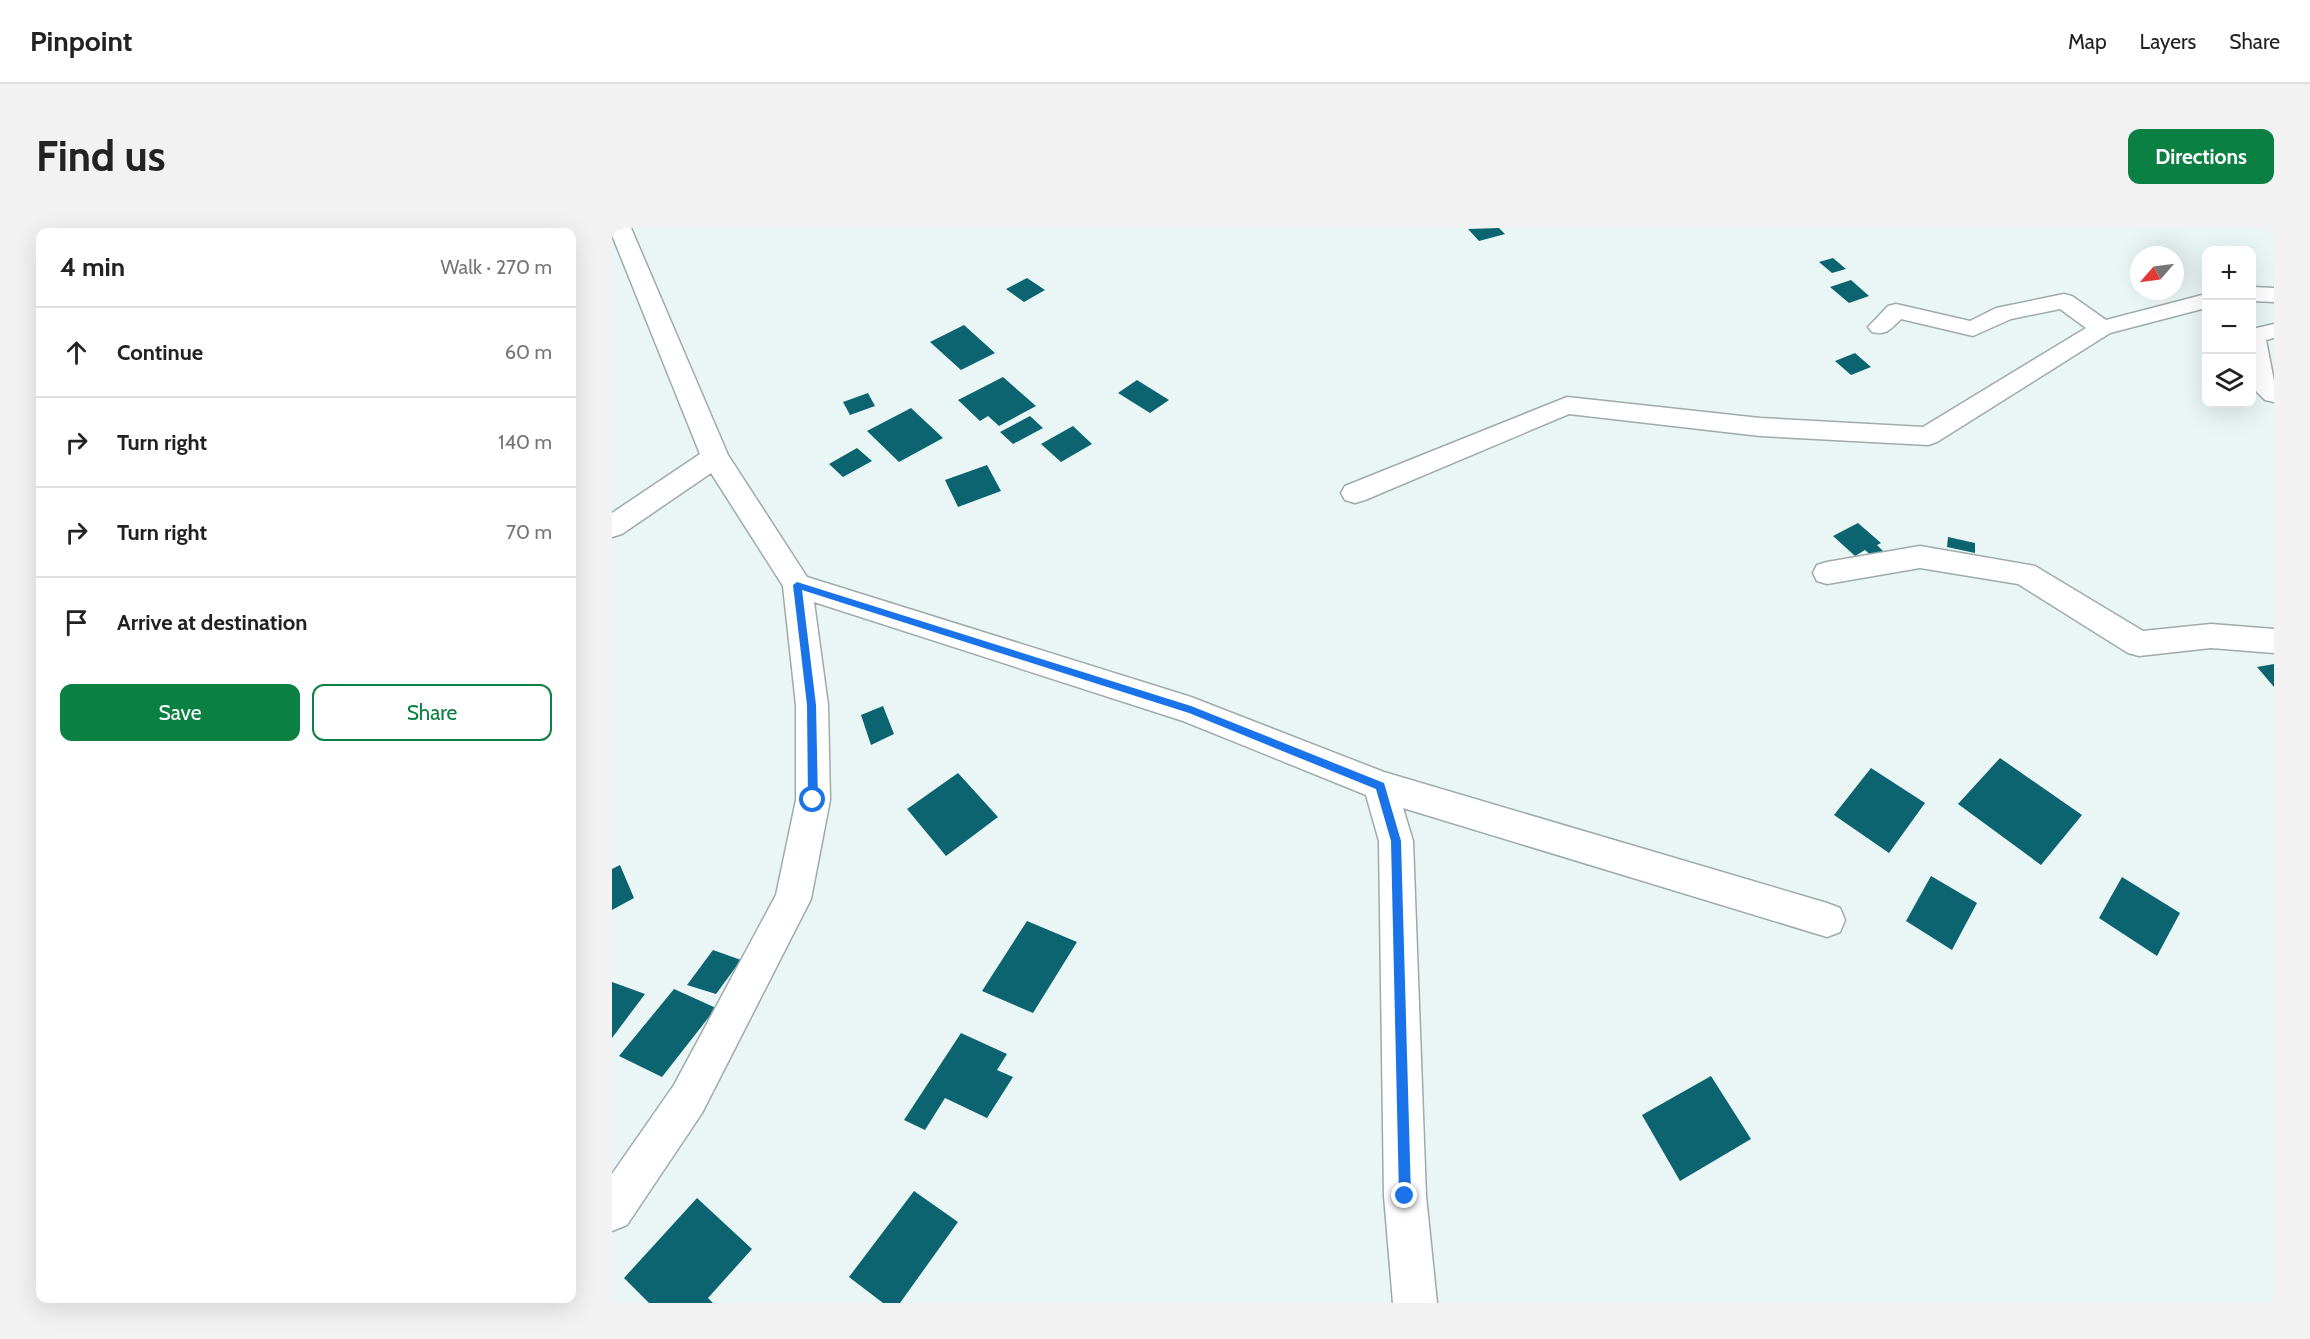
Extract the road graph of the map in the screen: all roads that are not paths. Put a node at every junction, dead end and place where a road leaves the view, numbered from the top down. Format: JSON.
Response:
{"nodes":[{"id":1,"x":620,"y":228,"type":"edge"},
{"id":2,"x":2256,"y":294,"type":"edge"},
{"id":3,"x":2274,"y":295,"type":"edge"},
{"id":4,"x":2202,"y":301,"type":"edge"},
{"id":5,"x":1880,"y":327,"type":"dead end"},
{"id":6,"x":2102,"y":328,"type":"junction"},
{"id":7,"x":2274,"y":331,"type":"edge"},
{"id":8,"x":2274,"y":394,"type":"edge"},
{"id":9,"x":715,"y":457,"type":"junction"},
{"id":10,"x":1355,"y":493,"type":"dead end"},
{"id":11,"x":612,"y":527,"type":"edge"},
{"id":12,"x":1827,"y":573,"type":"dead end"},
{"id":13,"x":797,"y":585,"type":"junction"},
{"id":14,"x":2274,"y":641,"type":"edge"},
{"id":15,"x":1380,"y":786,"type":"junction"},
{"id":16,"x":1827,"y":921,"type":"dead end"},
{"id":17,"x":612,"y":1210,"type":"edge"},
{"id":18,"x":1415,"y":1303,"type":"edge"}],
"edges":[{"from":1,"to":9,"type":"street"},
{"from":2,"to":3,"type":"street"},
{"from":4,"to":6,"type":"street"},
{"from":5,"to":6,"type":"street"},
{"from":6,"to":10,"type":"street"},
{"from":7,"to":8,"type":"street"},
{"from":9,"to":11,"type":"street"},
{"from":9,"to":13,"type":"street"},
{"from":12,"to":14,"type":"street"},
{"from":13,"to":15,"type":"street"},
{"from":13,"to":17,"type":"street"},
{"from":15,"to":16,"type":"street"},
{"from":15,"to":18,"type":"street"}]}
